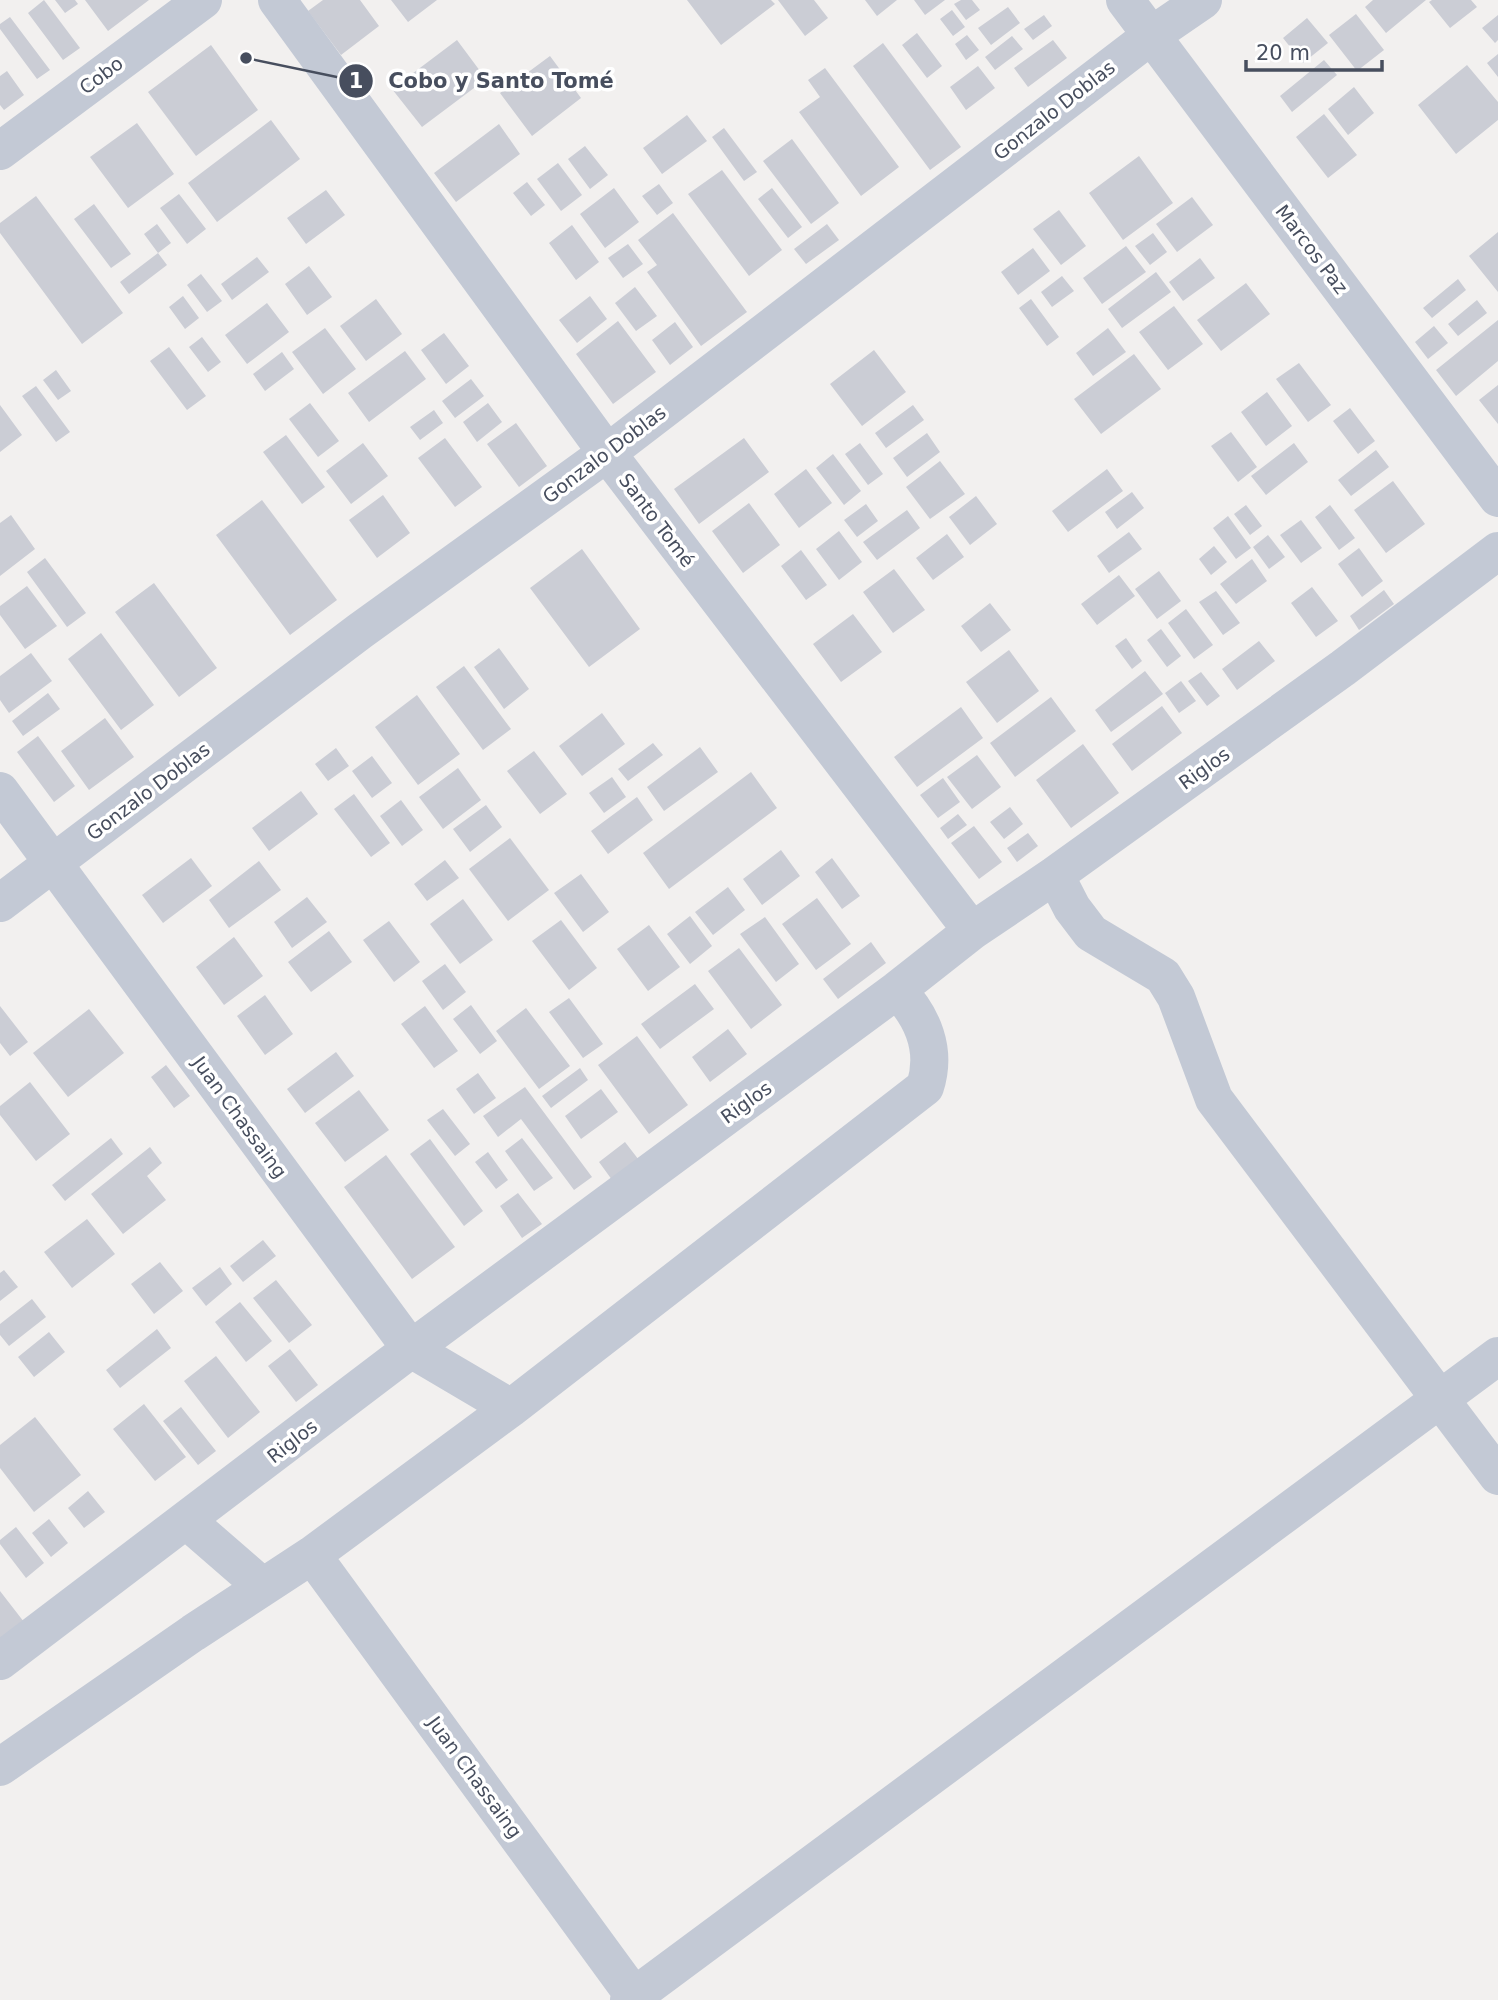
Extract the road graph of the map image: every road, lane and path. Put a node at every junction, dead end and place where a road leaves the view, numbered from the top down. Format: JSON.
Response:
{"nodes":[{"id":1,"x":203,"y":0,"type":"edge"},
{"id":2,"x":277,"y":0,"type":"edge"},
{"id":3,"x":1125,"y":0,"type":"edge"},
{"id":4,"x":1203,"y":0,"type":"edge"},
{"id":5,"x":1152,"y":35,"type":"junction"},
{"id":6,"x":0,"y":150,"type":"edge"},
{"id":7,"x":607,"y":453,"type":"junction"},
{"id":8,"x":1498,"y":498,"type":"edge"},
{"id":9,"x":1498,"y":551,"type":"edge"},
{"id":10,"x":0,"y":792,"type":"edge"},
{"id":11,"x":53,"y":862,"type":"junction"},
{"id":12,"x":1055,"y":875,"type":"junction"},
{"id":13,"x":0,"y":903,"type":"edge"},
{"id":14,"x":972,"y":931,"type":"junction"},
{"id":15,"x":897,"y":990,"type":"junction"},
{"id":16,"x":411,"y":1349,"type":"junction"},
{"id":17,"x":1498,"y":1356,"type":"edge"},
{"id":18,"x":1440,"y":1399,"type":"junction"},
{"id":19,"x":511,"y":1408,"type":"junction"},
{"id":20,"x":1498,"y":1476,"type":"edge"},
{"id":21,"x":187,"y":1521,"type":"junction"},
{"id":22,"x":312,"y":1555,"type":"junction"},
{"id":23,"x":264,"y":1587,"type":"junction"},
{"id":24,"x":0,"y":1661,"type":"edge"},
{"id":25,"x":0,"y":1767,"type":"edge"},
{"id":26,"x":634,"y":1999,"type":"edge"}],
"edges":[{"from":1,"to":6,"type":"street","name":"Cobo"},
{"from":2,"to":7,"type":"street","name":"Santo Tomé"},
{"from":3,"to":5,"type":"street","name":"Marcos Paz"},
{"from":4,"to":5,"type":"street","name":"Gonzalo Doblas"},
{"from":5,"to":7,"type":"street","name":"Gonzalo Doblas"},
{"from":5,"to":8,"type":"street","name":"Marcos Paz"},
{"from":7,"to":11,"type":"street","name":"Gonzalo Doblas"},
{"from":7,"to":14,"type":"street","name":"Santo Tomé"},
{"from":9,"to":12,"type":"street","name":"Riglos"},
{"from":10,"to":11,"type":"street","name":"Juan Chassaing"},
{"from":11,"to":13,"type":"street","name":"Gonzalo Doblas"},
{"from":11,"to":16,"type":"street","name":"Juan Chassaing"},
{"from":12,"to":14,"type":"street","name":"Riglos"},
{"from":12,"to":18,"type":"street"},
{"from":14,"to":15,"type":"street","name":"Riglos"},
{"from":15,"to":16,"type":"street","name":"Riglos"},
{"from":15,"to":19,"type":"street"},
{"from":16,"to":19,"type":"street","name":"Juan Chassaing"},
{"from":16,"to":21,"type":"street","name":"Riglos"},
{"from":17,"to":18,"type":"street"},
{"from":18,"to":20,"type":"street"},
{"from":18,"to":26,"type":"street"},
{"from":19,"to":22,"type":"street"},
{"from":21,"to":23,"type":"street"},
{"from":21,"to":24,"type":"street","name":"Riglos"},
{"from":22,"to":23,"type":"street"},
{"from":22,"to":26,"type":"street","name":"Juan Chassaing"},
{"from":23,"to":25,"type":"street"}]}
